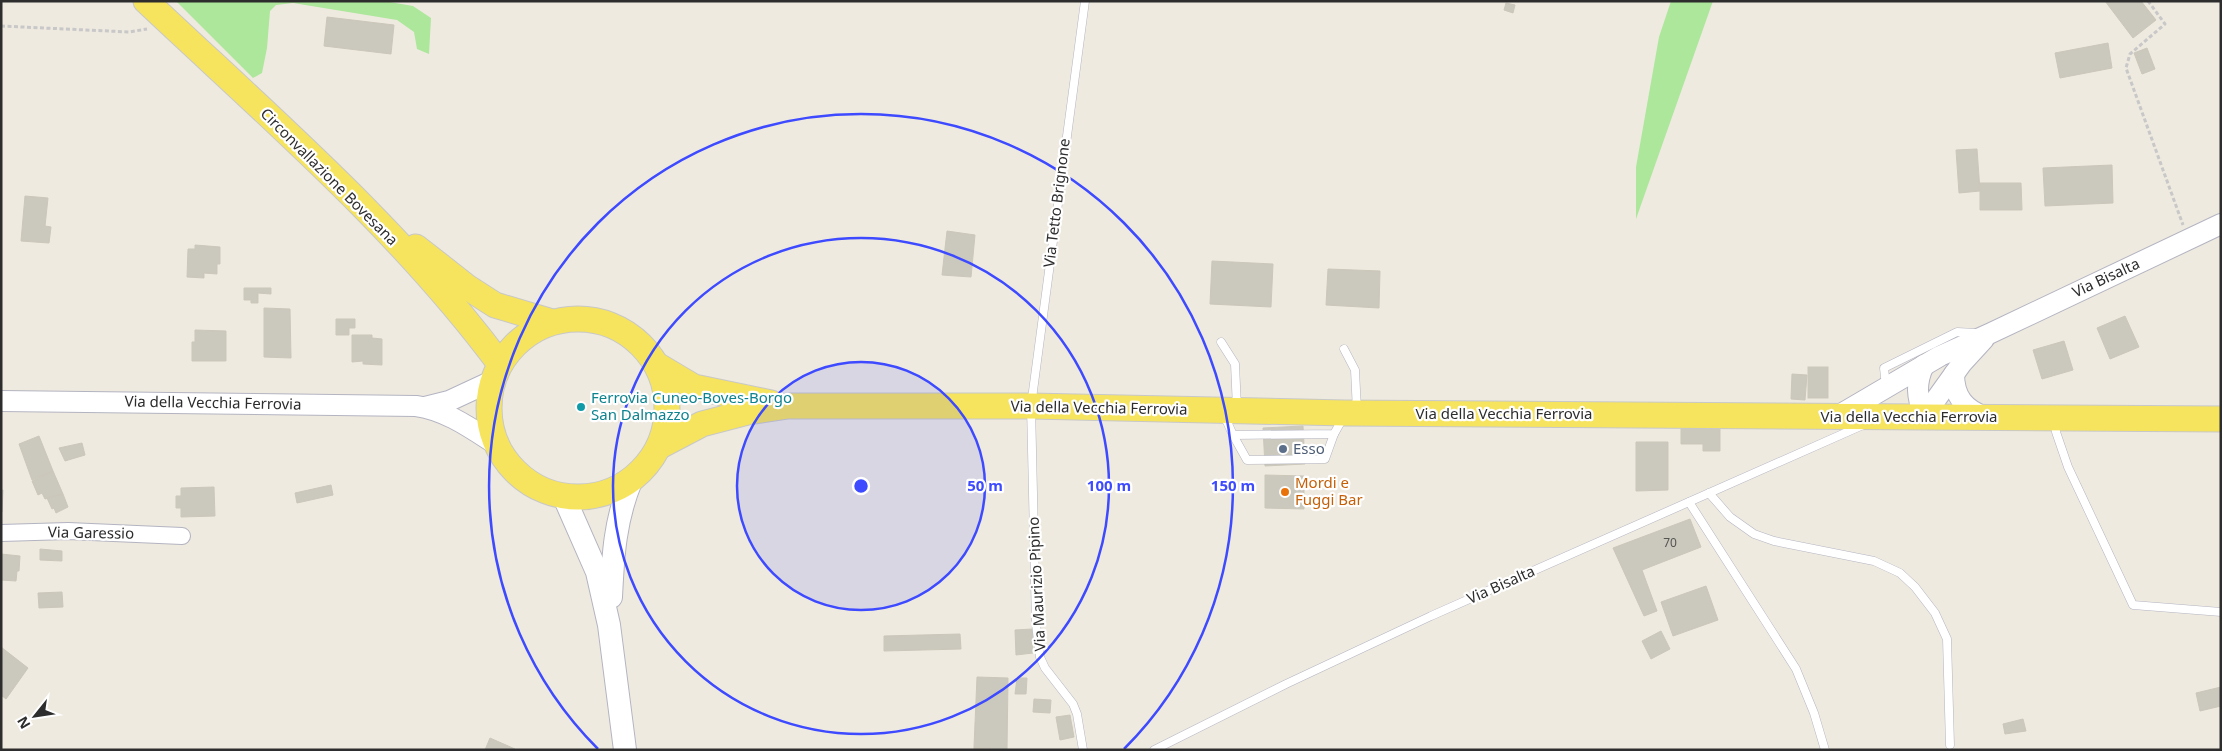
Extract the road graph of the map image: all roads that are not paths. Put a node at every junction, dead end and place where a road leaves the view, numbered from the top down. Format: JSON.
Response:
{"nodes":[{"id":1,"x":146,"y":1,"type":"edge"},
{"id":2,"x":1085,"y":1,"type":"edge"},
{"id":3,"x":359,"y":202,"type":"junction"},
{"id":4,"x":2221,"y":224,"type":"edge"},
{"id":5,"x":552,"y":322,"type":"junction"},
{"id":6,"x":1991,"y":333,"type":"junction"},
{"id":7,"x":1221,"y":342,"type":"dead end"},
{"id":8,"x":1344,"y":349,"type":"dead end"},
{"id":9,"x":658,"y":365,"type":"junction"},
{"id":10,"x":1924,"y":365,"type":"junction"},
{"id":11,"x":496,"y":372,"type":"junction"},
{"id":12,"x":1954,"y":374,"type":"junction"},
{"id":13,"x":1886,"y":387,"type":"junction"},
{"id":14,"x":1,"y":401,"type":"edge"},
{"id":15,"x":788,"y":406,"type":"junction"},
{"id":16,"x":1031,"y":406,"type":"junction"},
{"id":17,"x":425,"y":407,"type":"junction"},
{"id":18,"x":1230,"y":411,"type":"junction"},
{"id":19,"x":1924,"y":416,"type":"junction"},
{"id":20,"x":1986,"y":417,"type":"junction"},
{"id":21,"x":2055,"y":418,"type":"junction"},
{"id":22,"x":2221,"y":419,"type":"edge"},
{"id":23,"x":1345,"y":420,"type":"junction"},
{"id":24,"x":1844,"y":424,"type":"junction"},
{"id":25,"x":1233,"y":435,"type":"junction"},
{"id":26,"x":497,"y":444,"type":"junction"},
{"id":27,"x":660,"y":446,"type":"junction"},
{"id":28,"x":632,"y":481,"type":"junction"},
{"id":29,"x":1709,"y":493,"type":"junction"},
{"id":30,"x":564,"y":497,"type":"junction"},
{"id":31,"x":1689,"y":502,"type":"junction"},
{"id":32,"x":1,"y":533,"type":"edge"},
{"id":33,"x":182,"y":536,"type":"dead end"},
{"id":34,"x":2221,"y":612,"type":"edge"},
{"id":35,"x":609,"y":625,"type":"junction"},
{"id":36,"x":1950,"y":745,"type":"dead end"},
{"id":37,"x":625,"y":750,"type":"edge"},
{"id":38,"x":1083,"y":750,"type":"edge"},
{"id":39,"x":1154,"y":750,"type":"edge"},
{"id":40,"x":1825,"y":750,"type":"edge"}],
"edges":[{"from":1,"to":3,"type":"main road","name":"Circonvallazione Bovesana"},
{"from":2,"to":16,"type":"lane","name":"Via Tetto Brignone"},
{"from":3,"to":5,"type":"main road"},
{"from":3,"to":11,"type":"main road","name":"Circonvallazione Bovesana"},
{"from":4,"to":6,"type":"street","name":"Via Bisalta"},
{"from":5,"to":9,"type":"main road"},
{"from":5,"to":11,"type":"main road"},
{"from":6,"to":10,"type":"street","name":"Via Bisalta"},
{"from":6,"to":12,"type":"street","name":"Via Bisalta"},
{"from":6,"to":13,"type":"lane"},
{"from":7,"to":18,"type":"lane"},
{"from":8,"to":23,"type":"lane"},
{"from":9,"to":15,"type":"main road","name":"Via della Vecchia Ferrovia"},
{"from":9,"to":27,"type":"main road"},
{"from":10,"to":13,"type":"street","name":"Via Bisalta"},
{"from":10,"to":19,"type":"street"},
{"from":11,"to":17,"type":"street","name":"Via della Vecchia Ferrovia"},
{"from":11,"to":26,"type":"main road"},
{"from":12,"to":19,"type":"street","name":"Via Bisalta"},
{"from":12,"to":20,"type":"street"},
{"from":13,"to":24,"type":"street","name":"Via Bisalta"},
{"from":14,"to":17,"type":"street","name":"Via della Vecchia Ferrovia"},
{"from":15,"to":16,"type":"main road","name":"Via della Vecchia Ferrovia"},
{"from":15,"to":27,"type":"main road","name":"Via della Vecchia Ferrovia"},
{"from":16,"to":18,"type":"main road","name":"Via della Vecchia Ferrovia"},
{"from":16,"to":38,"type":"lane","name":"Via Maurizio Pipino"},
{"from":17,"to":26,"type":"street","name":"Via della Vecchia Ferrovia"},
{"from":18,"to":23,"type":"main road","name":"Via della Vecchia Ferrovia"},
{"from":18,"to":25,"type":"lane"},
{"from":19,"to":20,"type":"main road","name":"Via della Vecchia Ferrovia"},
{"from":19,"to":24,"type":"main road","name":"Via della Vecchia Ferrovia"},
{"from":20,"to":21,"type":"main road","name":"Via della Vecchia Ferrovia"},
{"from":21,"to":22,"type":"main road","name":"Via della Vecchia Ferrovia"},
{"from":21,"to":34,"type":"lane"},
{"from":23,"to":24,"type":"main road","name":"Via della Vecchia Ferrovia"},
{"from":23,"to":25,"type":"lane"},
{"from":23,"to":25,"type":"lane"},
{"from":24,"to":29,"type":"lane","name":"Via Bisalta"},
{"from":26,"to":30,"type":"main road"},
{"from":27,"to":28,"type":"main road"},
{"from":28,"to":30,"type":"main road"},
{"from":28,"to":35,"type":"main road"},
{"from":29,"to":31,"type":"lane","name":"Via Bisalta"},
{"from":29,"to":36,"type":"lane"},
{"from":30,"to":35,"type":"main road"},
{"from":31,"to":39,"type":"lane","name":"Via Bisalta"},
{"from":31,"to":40,"type":"lane"},
{"from":32,"to":33,"type":"street","name":"Via Garessio"},
{"from":35,"to":37,"type":"main road"}]}
